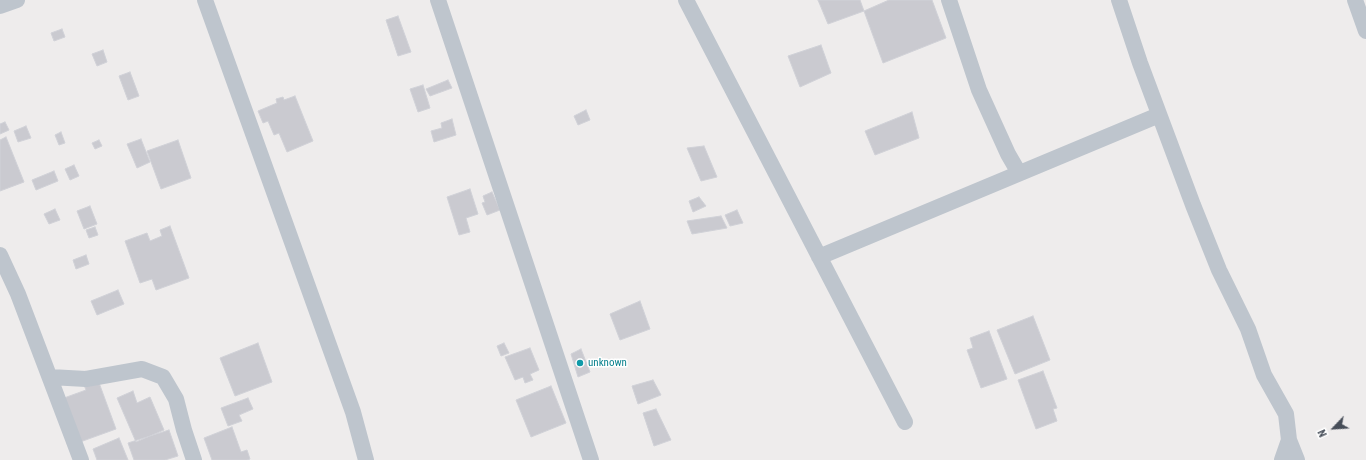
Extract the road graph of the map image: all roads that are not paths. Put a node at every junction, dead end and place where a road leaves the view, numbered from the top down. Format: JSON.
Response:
{"nodes":[{"id":1,"x":17,"y":0,"type":"edge"},
{"id":2,"x":205,"y":0,"type":"edge"},
{"id":3,"x":438,"y":0,"type":"edge"},
{"id":4,"x":686,"y":0,"type":"edge"},
{"id":5,"x":950,"y":0,"type":"edge"},
{"id":6,"x":1118,"y":0,"type":"edge"},
{"id":7,"x":1355,"y":0,"type":"edge"},
{"id":8,"x":0,"y":5,"type":"edge"},
{"id":9,"x":1366,"y":31,"type":"edge"},
{"id":10,"x":1159,"y":115,"type":"junction"},
{"id":11,"x":1019,"y":173,"type":"junction"},
{"id":12,"x":0,"y":256,"type":"edge"},
{"id":13,"x":819,"y":257,"type":"junction"},
{"id":14,"x":50,"y":377,"type":"junction"},
{"id":15,"x":905,"y":422,"type":"dead end"},
{"id":16,"x":1289,"y":440,"type":"junction"},
{"id":17,"x":81,"y":460,"type":"edge"},
{"id":18,"x":194,"y":460,"type":"edge"},
{"id":19,"x":366,"y":460,"type":"edge"},
{"id":20,"x":591,"y":460,"type":"edge"},
{"id":21,"x":1282,"y":460,"type":"edge"},
{"id":22,"x":1297,"y":460,"type":"edge"}],
"edges":[{"from":1,"to":8,"type":"street"},
{"from":2,"to":19,"type":"street"},
{"from":3,"to":20,"type":"street"},
{"from":4,"to":13,"type":"street"},
{"from":5,"to":11,"type":"street"},
{"from":6,"to":10,"type":"street"},
{"from":7,"to":9,"type":"street"},
{"from":10,"to":11,"type":"street"},
{"from":10,"to":16,"type":"street"},
{"from":11,"to":13,"type":"street"},
{"from":12,"to":14,"type":"street"},
{"from":13,"to":15,"type":"street"},
{"from":14,"to":17,"type":"street"},
{"from":14,"to":18,"type":"street"},
{"from":16,"to":21,"type":"street"},
{"from":16,"to":22,"type":"street"}]}
